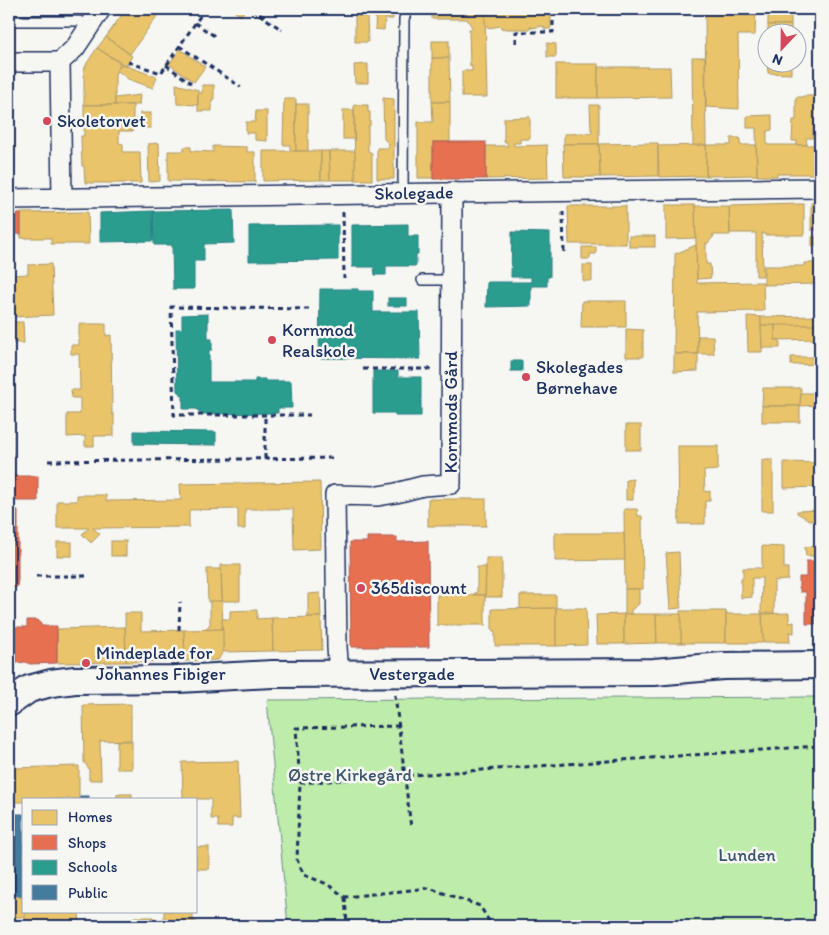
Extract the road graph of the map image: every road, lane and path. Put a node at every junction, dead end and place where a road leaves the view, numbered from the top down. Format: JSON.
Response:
{"nodes":[{"id":1,"x":101,"y":9,"type":"edge"},
{"id":2,"x":205,"y":9,"type":"edge"},
{"id":3,"x":252,"y":9,"type":"edge"},
{"id":4,"x":408,"y":9,"type":"edge"},
{"id":5,"x":553,"y":9,"type":"edge"},
{"id":6,"x":577,"y":9,"type":"edge"},
{"id":7,"x":577,"y":18,"type":"dead end"},
{"id":8,"x":9,"y":21,"type":"edge"},
{"id":9,"x":195,"y":23,"type":"junction"},
{"id":10,"x":89,"y":25,"type":"junction"},
{"id":11,"x":282,"y":30,"type":"dead end"},
{"id":12,"x":216,"y":37,"type":"dead end"},
{"id":13,"x":516,"y":43,"type":"dead end"},
{"id":14,"x":179,"y":46,"type":"junction"},
{"id":15,"x":9,"y":62,"type":"edge"},
{"id":16,"x":60,"y":62,"type":"junction"},
{"id":17,"x":128,"y":62,"type":"dead end"},
{"id":18,"x":166,"y":65,"type":"junction"},
{"id":19,"x":192,"y":83,"type":"dead end"},
{"id":20,"x":242,"y":87,"type":"dead end"},
{"id":21,"x":820,"y":188,"type":"edge"},
{"id":22,"x":562,"y":191,"type":"junction"},
{"id":23,"x":452,"y":192,"type":"junction"},
{"id":24,"x":404,"y":193,"type":"junction"},
{"id":25,"x":343,"y":194,"type":"junction"},
{"id":26,"x":9,"y":199,"type":"edge"},
{"id":27,"x":62,"y":199,"type":"junction"},
{"id":28,"x":564,"y":253,"type":"dead end"},
{"id":29,"x":344,"y":278,"type":"dead end"},
{"id":30,"x":422,"y":280,"type":"dead end"},
{"id":31,"x":450,"y":280,"type":"junction"},
{"id":32,"x":309,"y":308,"type":"dead end"},
{"id":33,"x":363,"y":368,"type":"dead end"},
{"id":34,"x":452,"y":369,"type":"junction"},
{"id":35,"x":265,"y":415,"type":"junction"},
{"id":36,"x":310,"y":415,"type":"dead end"},
{"id":37,"x":335,"y":458,"type":"dead end"},
{"id":38,"x":265,"y":459,"type":"junction"},
{"id":39,"x":48,"y":461,"type":"dead end"},
{"id":40,"x":36,"y":576,"type":"dead end"},
{"id":41,"x":89,"y":576,"type":"dead end"},
{"id":42,"x":180,"y":602,"type":"dead end"},
{"id":43,"x":179,"y":630,"type":"dead end"},
{"id":44,"x":820,"y":665,"type":"edge"},
{"id":45,"x":393,"y":674,"type":"junction"},
{"id":46,"x":339,"y":675,"type":"junction"},
{"id":47,"x":820,"y":688,"type":"edge"},
{"id":48,"x":9,"y":703,"type":"edge"},
{"id":49,"x":818,"y":717,"type":"edge"},
{"id":50,"x":399,"y":726,"type":"junction"},
{"id":51,"x":819,"y":746,"type":"edge"},
{"id":52,"x":405,"y":775,"type":"junction"},
{"id":53,"x":300,"y":782,"type":"junction"},
{"id":54,"x":411,"y":828,"type":"dead end"},
{"id":55,"x":345,"y":897,"type":"junction"},
{"id":56,"x":347,"y":926,"type":"edge"},
{"id":57,"x":492,"y":926,"type":"edge"}],
"edges":[{"from":1,"to":10,"type":"street"},
{"from":2,"to":9,"type":"path"},
{"from":3,"to":11,"type":"path"},
{"from":4,"to":24,"type":"lane"},
{"from":5,"to":13,"type":"path"},
{"from":6,"to":7,"type":"path"},
{"from":8,"to":10,"type":"lane"},
{"from":9,"to":12,"type":"path"},
{"from":9,"to":14,"type":"path"},
{"from":10,"to":16,"type":"street"},
{"from":14,"to":18,"type":"path"},
{"from":14,"to":20,"type":"path"},
{"from":15,"to":16,"type":"street"},
{"from":16,"to":27,"type":"street"},
{"from":17,"to":18,"type":"path"},
{"from":18,"to":19,"type":"path"},
{"from":21,"to":22,"type":"street","name":"Skolegade"},
{"from":22,"to":23,"type":"street","name":"Skolegade"},
{"from":22,"to":28,"type":"path"},
{"from":23,"to":24,"type":"street","name":"Skolegade"},
{"from":23,"to":31,"type":"street","name":"Kornmods Gård"},
{"from":24,"to":25,"type":"street","name":"Skolegade"},
{"from":25,"to":27,"type":"street","name":"Skolegade"},
{"from":25,"to":29,"type":"path"},
{"from":26,"to":27,"type":"street","name":"Skolegade"},
{"from":30,"to":31,"type":"lane"},
{"from":31,"to":34,"type":"street","name":"Kornmods Gård"},
{"from":32,"to":35,"type":"path"},
{"from":33,"to":34,"type":"path"},
{"from":34,"to":46,"type":"street","name":"Kornmods Gård"},
{"from":35,"to":36,"type":"path"},
{"from":35,"to":38,"type":"path"},
{"from":37,"to":38,"type":"path"},
{"from":38,"to":39,"type":"path"},
{"from":40,"to":41,"type":"path"},
{"from":42,"to":43,"type":"path"},
{"from":44,"to":45,"type":"street","name":"Vestergade"},
{"from":45,"to":46,"type":"street","name":"Vestergade"},
{"from":45,"to":50,"type":"path"},
{"from":46,"to":48,"type":"street","name":"Vestergade"},
{"from":47,"to":49,"type":"path"},
{"from":49,"to":51,"type":"path"},
{"from":50,"to":52,"type":"path"},
{"from":50,"to":53,"type":"path"},
{"from":51,"to":52,"type":"path"},
{"from":52,"to":53,"type":"path"},
{"from":52,"to":54,"type":"path"},
{"from":53,"to":55,"type":"path"},
{"from":55,"to":56,"type":"path"},
{"from":55,"to":57,"type":"path"}]}
